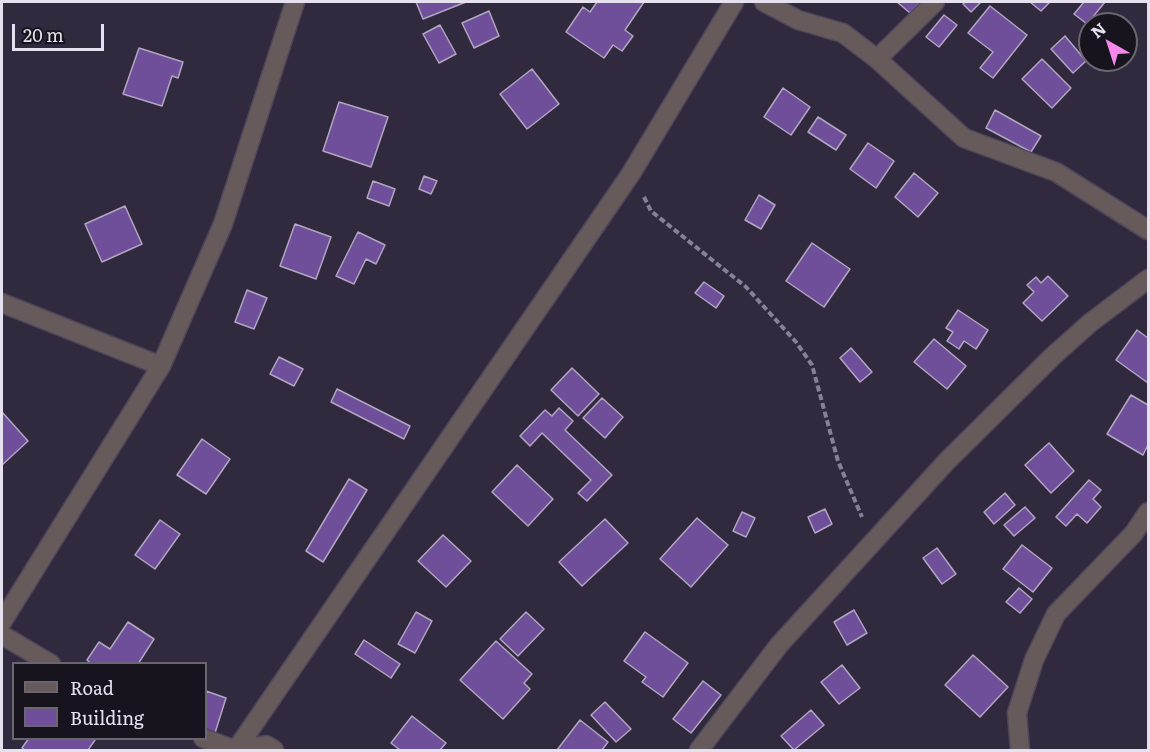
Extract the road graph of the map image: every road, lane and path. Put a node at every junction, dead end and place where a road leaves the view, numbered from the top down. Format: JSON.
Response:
{"nodes":[{"id":1,"x":295,"y":2,"type":"edge"},
{"id":2,"x":734,"y":2,"type":"edge"},
{"id":3,"x":764,"y":2,"type":"edge"},
{"id":4,"x":935,"y":2,"type":"edge"},
{"id":5,"x":877,"y":59,"type":"junction"},
{"id":6,"x":632,"y":172,"type":"junction"},
{"id":7,"x":1149,"y":230,"type":"edge"},
{"id":8,"x":1149,"y":279,"type":"edge"},
{"id":9,"x":2,"y":303,"type":"edge"},
{"id":10,"x":161,"y":366,"type":"junction"},
{"id":11,"x":1149,"y":512,"type":"edge"},
{"id":12,"x":872,"y":540,"type":"junction"},
{"id":13,"x":2,"y":622,"type":"edge"},
{"id":14,"x":2,"y":635,"type":"edge"},
{"id":15,"x":49,"y":662,"type":"edge"},
{"id":16,"x":207,"y":739,"type":"edge"},
{"id":17,"x":236,"y":750,"type":"edge"},
{"id":18,"x":274,"y":750,"type":"edge"},
{"id":19,"x":699,"y":750,"type":"edge"},
{"id":20,"x":1020,"y":750,"type":"edge"}],
"edges":[{"from":1,"to":10,"type":"street"},
{"from":2,"to":6,"type":"street"},
{"from":3,"to":5,"type":"street"},
{"from":4,"to":5,"type":"street"},
{"from":5,"to":7,"type":"street"},
{"from":6,"to":12,"type":"path"},
{"from":6,"to":17,"type":"street"},
{"from":8,"to":12,"type":"street"},
{"from":9,"to":10,"type":"street"},
{"from":10,"to":13,"type":"street"},
{"from":11,"to":20,"type":"street"},
{"from":12,"to":19,"type":"street"},
{"from":14,"to":15,"type":"street"},
{"from":16,"to":17,"type":"street"},
{"from":17,"to":18,"type":"street"}]}
